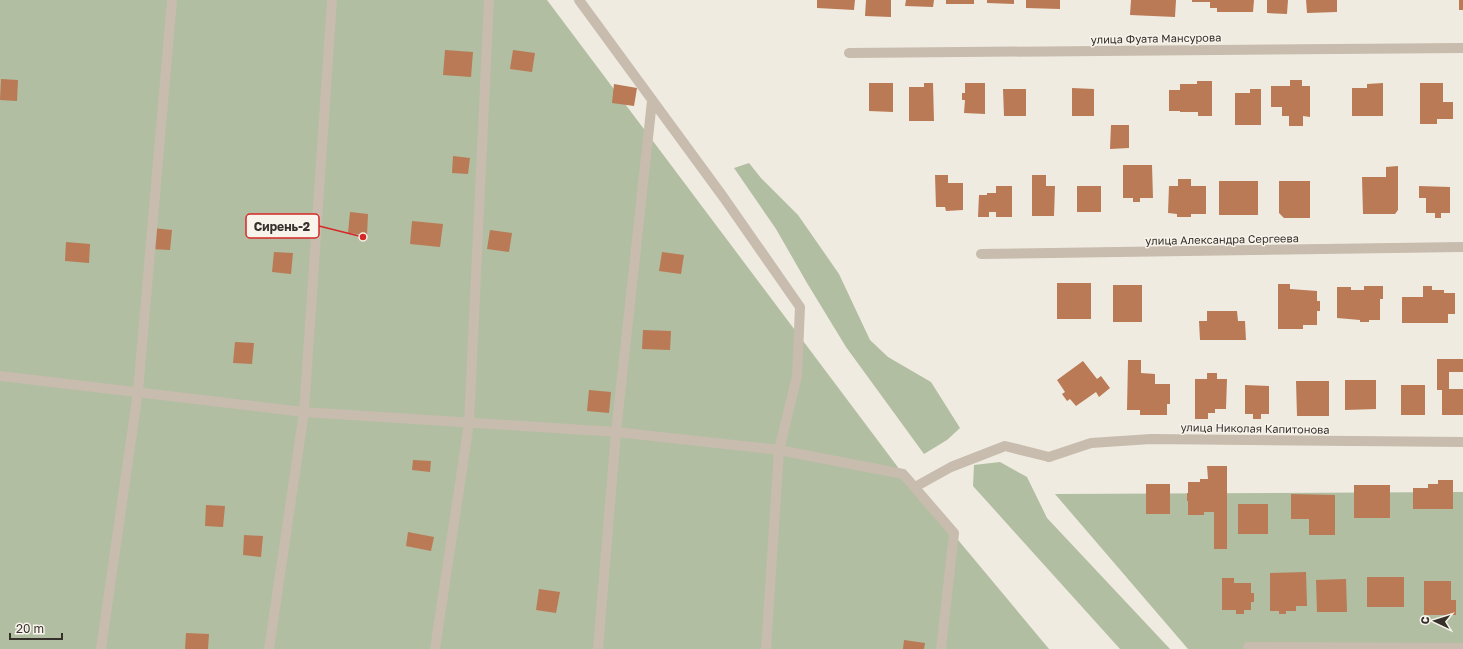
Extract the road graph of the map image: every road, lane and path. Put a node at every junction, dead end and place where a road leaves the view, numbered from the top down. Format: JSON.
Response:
{"nodes":[{"id":1,"x":172,"y":0,"type":"edge"},
{"id":2,"x":332,"y":0,"type":"edge"},
{"id":3,"x":489,"y":0,"type":"edge"},
{"id":4,"x":579,"y":0,"type":"edge"},
{"id":5,"x":1463,"y":48,"type":"edge"},
{"id":6,"x":849,"y":53,"type":"dead end"},
{"id":7,"x":652,"y":101,"type":"junction"},
{"id":8,"x":1463,"y":247,"type":"edge"},
{"id":9,"x":981,"y":254,"type":"dead end"},
{"id":10,"x":0,"y":376,"type":"edge"},
{"id":11,"x":138,"y":391,"type":"junction"},
{"id":12,"x":304,"y":412,"type":"junction"},
{"id":13,"x":469,"y":423,"type":"junction"},
{"id":14,"x":616,"y":432,"type":"junction"},
{"id":15,"x":1463,"y":442,"type":"edge"},
{"id":16,"x":779,"y":450,"type":"junction"},
{"id":17,"x":915,"y":487,"type":"junction"},
{"id":18,"x":1248,"y":647,"type":"dead end"},
{"id":19,"x":1463,"y":648,"type":"edge"},
{"id":20,"x":102,"y":649,"type":"edge"},
{"id":21,"x":269,"y":649,"type":"edge"},
{"id":22,"x":435,"y":649,"type":"edge"},
{"id":23,"x":598,"y":649,"type":"edge"},
{"id":24,"x":766,"y":649,"type":"edge"},
{"id":25,"x":941,"y":649,"type":"edge"}],
"edges":[{"from":1,"to":11,"type":"street"},
{"from":2,"to":12,"type":"street"},
{"from":3,"to":13,"type":"street"},
{"from":4,"to":7,"type":"street"},
{"from":5,"to":6,"type":"street","name":"улица Фуата Мансурова"},
{"from":7,"to":14,"type":"street"},
{"from":7,"to":16,"type":"street"},
{"from":8,"to":9,"type":"street","name":"улица Александра Сергеева"},
{"from":10,"to":11,"type":"street"},
{"from":11,"to":12,"type":"street"},
{"from":11,"to":20,"type":"street"},
{"from":12,"to":13,"type":"street"},
{"from":12,"to":21,"type":"street"},
{"from":13,"to":14,"type":"street"},
{"from":13,"to":22,"type":"street"},
{"from":14,"to":16,"type":"street"},
{"from":14,"to":23,"type":"street"},
{"from":15,"to":17,"type":"street","name":"улица Николая Капитонова"},
{"from":16,"to":17,"type":"street"},
{"from":16,"to":24,"type":"street"},
{"from":17,"to":25,"type":"street"},
{"from":18,"to":19,"type":"street"}]}
